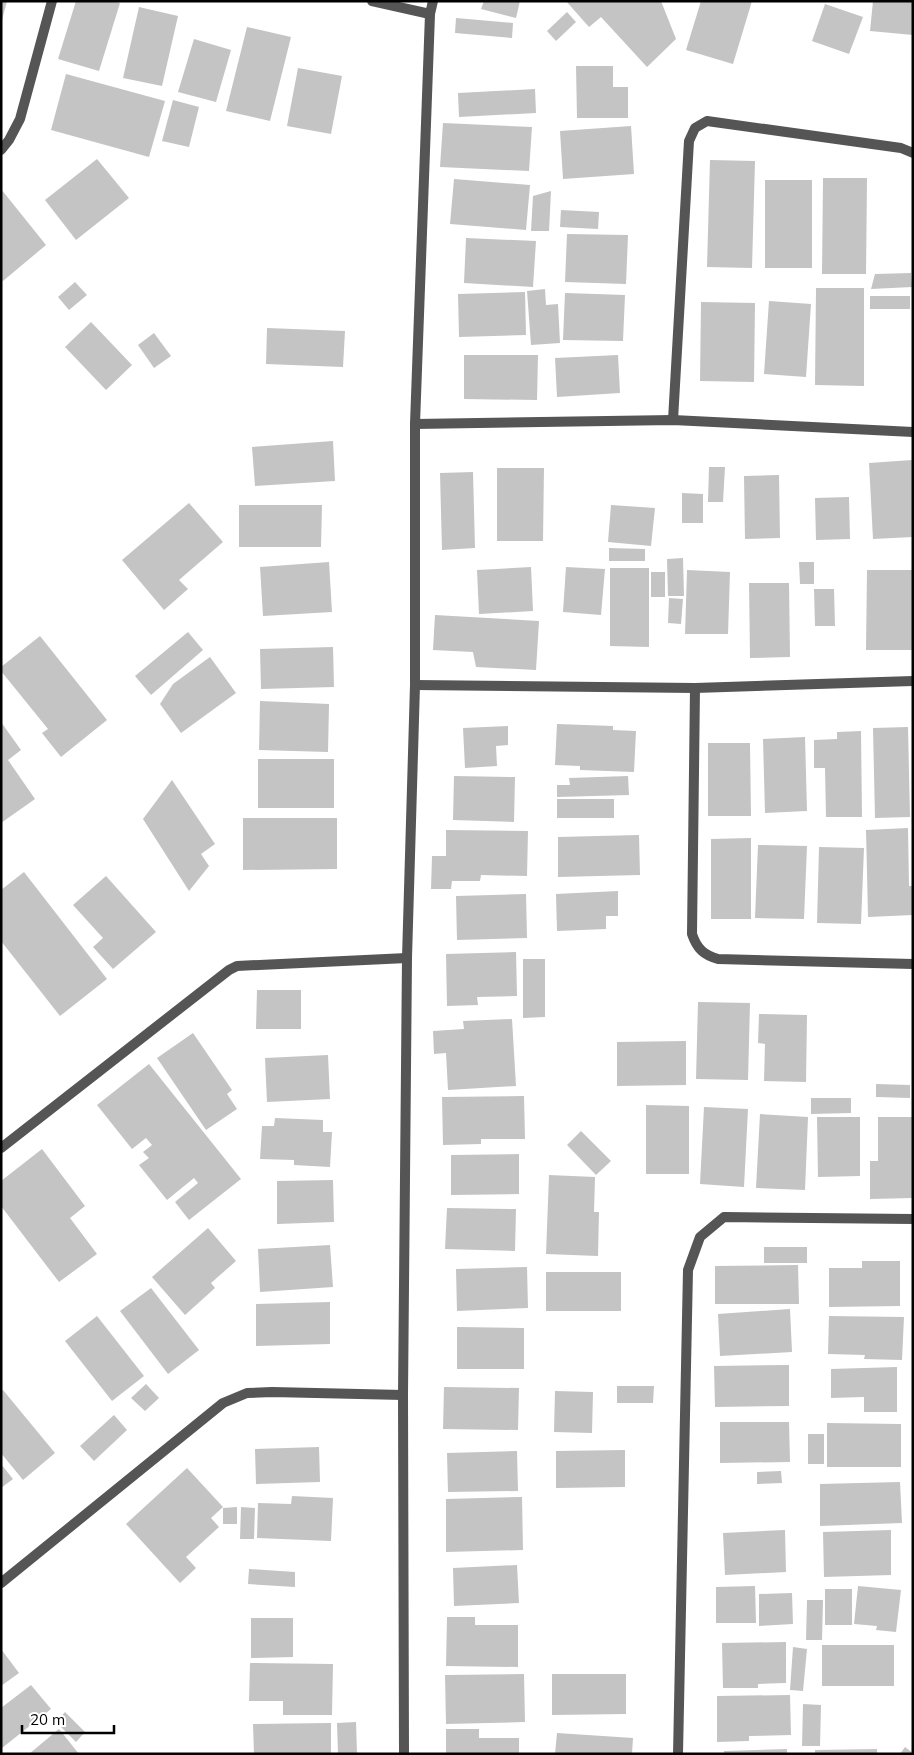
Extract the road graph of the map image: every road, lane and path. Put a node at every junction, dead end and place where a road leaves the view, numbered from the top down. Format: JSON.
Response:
{"nodes":[{"id":1,"x":52,"y":1,"type":"edge"},
{"id":2,"x":372,"y":1,"type":"edge"},
{"id":3,"x":433,"y":1,"type":"edge"},
{"id":4,"x":430,"y":14,"type":"junction"},
{"id":5,"x":1,"y":150,"type":"edge"},
{"id":6,"x":913,"y":153,"type":"edge"},
{"id":7,"x":673,"y":420,"type":"junction"},
{"id":8,"x":415,"y":424,"type":"junction"},
{"id":9,"x":913,"y":432,"type":"edge"},
{"id":10,"x":913,"y":681,"type":"edge"},
{"id":11,"x":415,"y":685,"type":"junction"},
{"id":12,"x":695,"y":688,"type":"junction"},
{"id":13,"x":407,"y":958,"type":"junction"},
{"id":14,"x":913,"y":964,"type":"edge"},
{"id":15,"x":1,"y":1148,"type":"edge"},
{"id":16,"x":913,"y":1219,"type":"edge"},
{"id":17,"x":403,"y":1395,"type":"junction"},
{"id":18,"x":1,"y":1583,"type":"edge"},
{"id":19,"x":404,"y":1754,"type":"edge"},
{"id":20,"x":678,"y":1754,"type":"edge"}],
"edges":[{"from":1,"to":5,"type":"street"},
{"from":2,"to":4,"type":"street"},
{"from":3,"to":4,"type":"street"},
{"from":4,"to":8,"type":"street"},
{"from":6,"to":7,"type":"street"},
{"from":7,"to":8,"type":"street"},
{"from":7,"to":9,"type":"street"},
{"from":8,"to":11,"type":"street"},
{"from":10,"to":12,"type":"street"},
{"from":11,"to":12,"type":"street"},
{"from":11,"to":13,"type":"street"},
{"from":12,"to":14,"type":"street"},
{"from":13,"to":15,"type":"street"},
{"from":13,"to":17,"type":"street"},
{"from":16,"to":20,"type":"street"},
{"from":17,"to":18,"type":"street"},
{"from":17,"to":19,"type":"street"}]}
